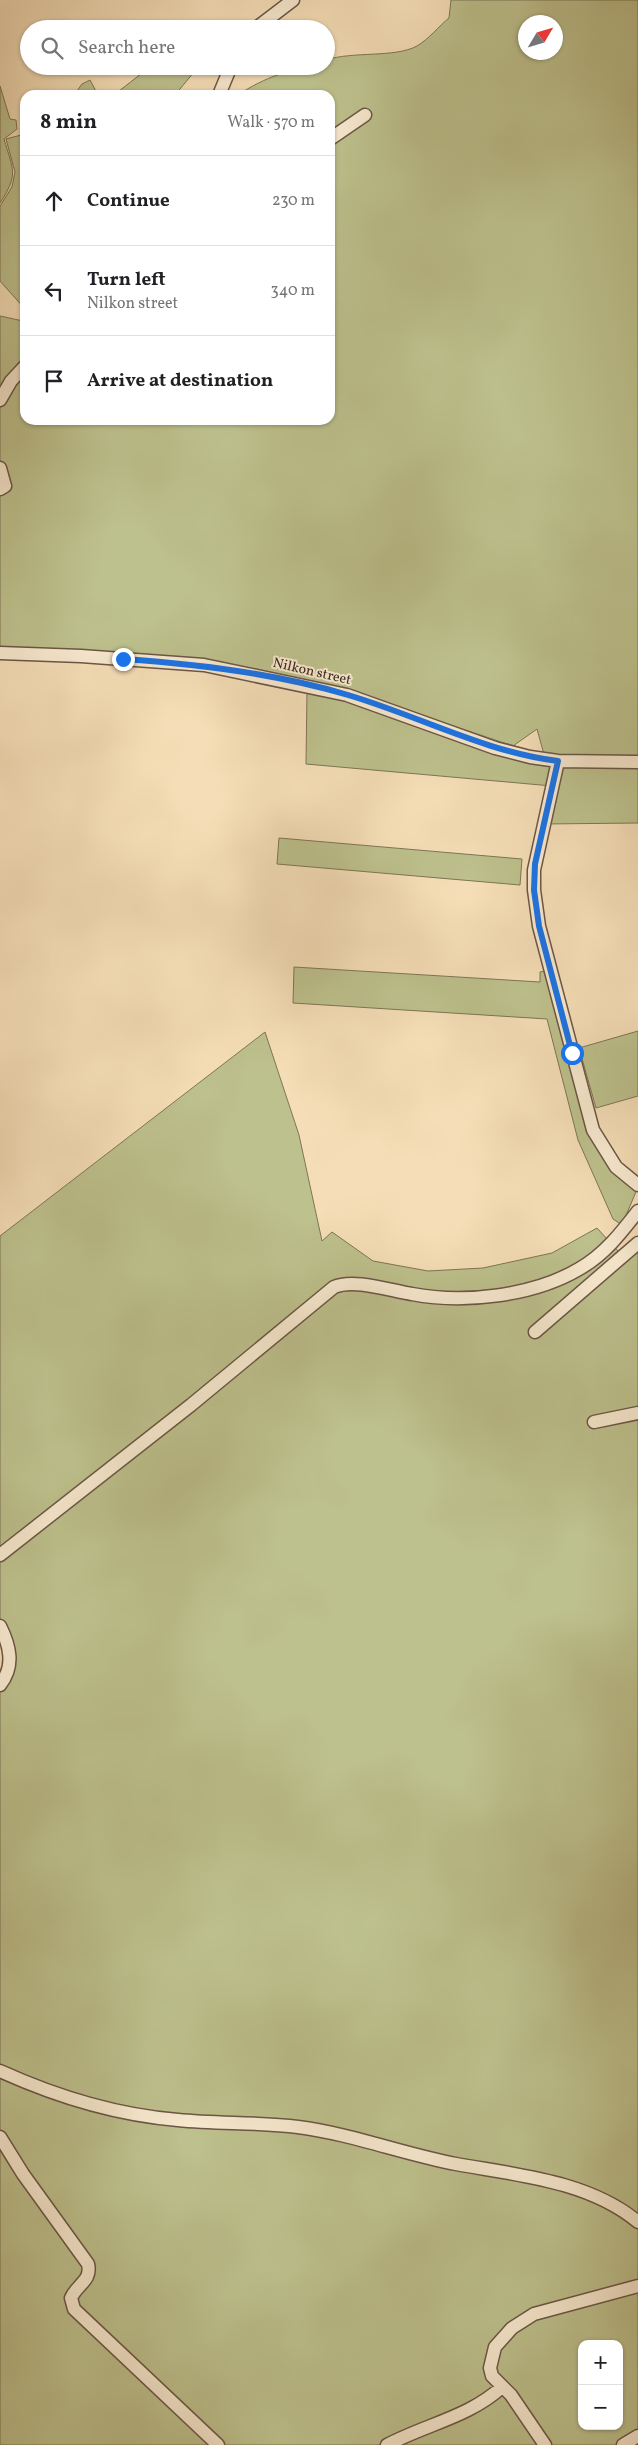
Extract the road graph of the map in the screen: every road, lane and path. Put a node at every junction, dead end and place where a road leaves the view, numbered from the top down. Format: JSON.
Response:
{"nodes":[{"id":1,"x":293,"y":0,"type":"edge"},
{"id":2,"x":267,"y":20,"type":"edge"},
{"id":3,"x":227,"y":75,"type":"edge"},
{"id":4,"x":221,"y":90,"type":"edge"},
{"id":5,"x":365,"y":115,"type":"dead end"},
{"id":6,"x":335,"y":136,"type":"edge"},
{"id":7,"x":20,"y":371,"type":"edge"},
{"id":8,"x":0,"y":400,"type":"edge"},
{"id":9,"x":0,"y":468,"type":"edge"},
{"id":10,"x":0,"y":489,"type":"edge"},
{"id":11,"x":0,"y":653,"type":"edge"},
{"id":12,"x":558,"y":761,"type":"junction"},
{"id":13,"x":638,"y":762,"type":"edge"},
{"id":14,"x":638,"y":1185,"type":"edge"},
{"id":15,"x":638,"y":1210,"type":"edge"},
{"id":16,"x":638,"y":1242,"type":"edge"},
{"id":17,"x":534,"y":1332,"type":"dead end"},
{"id":18,"x":638,"y":1413,"type":"edge"},
{"id":19,"x":594,"y":1422,"type":"dead end"},
{"id":20,"x":0,"y":1555,"type":"edge"},
{"id":21,"x":0,"y":1626,"type":"edge"},
{"id":22,"x":0,"y":1685,"type":"edge"},
{"id":23,"x":0,"y":2071,"type":"edge"},
{"id":24,"x":0,"y":2137,"type":"edge"},
{"id":25,"x":638,"y":2222,"type":"edge"},
{"id":26,"x":638,"y":2286,"type":"edge"},
{"id":27,"x":502,"y":2387,"type":"junction"},
{"id":28,"x":638,"y":2436,"type":"edge"},
{"id":29,"x":218,"y":2445,"type":"edge"},
{"id":30,"x":387,"y":2445,"type":"edge"},
{"id":31,"x":545,"y":2445,"type":"edge"},
{"id":32,"x":623,"y":2445,"type":"edge"}],
"edges":[{"from":1,"to":2,"type":"street"},
{"from":3,"to":4,"type":"street"},
{"from":5,"to":6,"type":"street"},
{"from":7,"to":8,"type":"street"},
{"from":9,"to":10,"type":"street"},
{"from":11,"to":12,"type":"street","name":"Nilkon street"},
{"from":12,"to":13,"type":"street","name":"Nilkon street"},
{"from":12,"to":14,"type":"street"},
{"from":15,"to":20,"type":"street"},
{"from":16,"to":17,"type":"street"},
{"from":18,"to":19,"type":"street"},
{"from":21,"to":22,"type":"street"},
{"from":23,"to":25,"type":"street"},
{"from":24,"to":29,"type":"street"},
{"from":26,"to":27,"type":"street"},
{"from":27,"to":30,"type":"street"},
{"from":27,"to":31,"type":"street"},
{"from":28,"to":32,"type":"street"}]}
